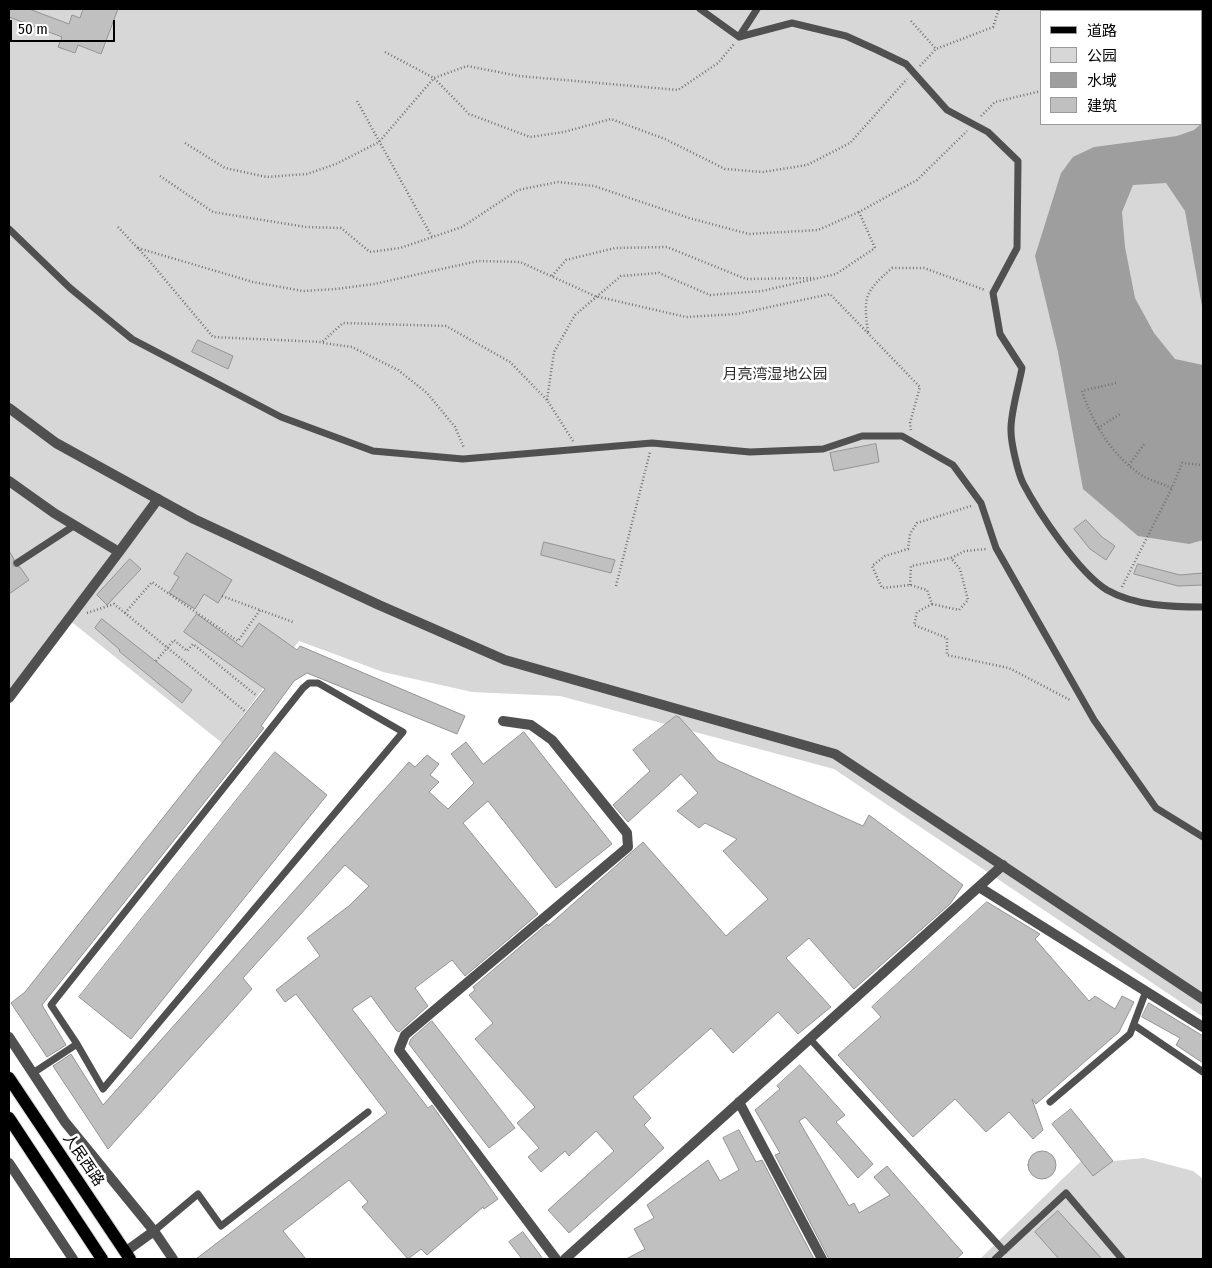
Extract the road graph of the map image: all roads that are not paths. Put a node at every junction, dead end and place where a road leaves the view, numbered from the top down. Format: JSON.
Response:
{"nodes":[{"id":1,"x":700,"y":9,"type":"edge"},
{"id":2,"x":756,"y":9,"type":"edge"},
{"id":3,"x":739,"y":37,"type":"junction"},
{"id":4,"x":9,"y":229,"type":"edge"},
{"id":5,"x":9,"y":408,"type":"edge"},
{"id":6,"x":10,"y":484,"type":"edge"},
{"id":7,"x":158,"y":499,"type":"junction"},
{"id":8,"x":74,"y":525,"type":"junction"},
{"id":9,"x":119,"y":552,"type":"junction"},
{"id":10,"x":17,"y":563,"type":"dead end"},
{"id":11,"x":1203,"y":607,"type":"edge"},
{"id":12,"x":9,"y":698,"type":"edge"},
{"id":13,"x":504,"y":721,"type":"dead end"},
{"id":14,"x":1203,"y":836,"type":"edge"},
{"id":15,"x":1003,"y":865,"type":"junction"},
{"id":16,"x":979,"y":887,"type":"junction"},
{"id":17,"x":1146,"y":991,"type":"junction"},
{"id":18,"x":1203,"y":999,"type":"edge"},
{"id":19,"x":1134,"y":1025,"type":"junction"},
{"id":20,"x":1203,"y":1027,"type":"edge"},
{"id":21,"x":9,"y":1036,"type":"edge"},
{"id":22,"x":810,"y":1039,"type":"junction"},
{"id":23,"x":77,"y":1044,"type":"junction"},
{"id":24,"x":1203,"y":1072,"type":"edge"},
{"id":25,"x":33,"y":1073,"type":"junction"},
{"id":26,"x":9,"y":1078,"type":"edge"},
{"id":27,"x":739,"y":1102,"type":"junction"},
{"id":28,"x":1050,"y":1102,"type":"dead end"},
{"id":29,"x":368,"y":1112,"type":"dead end"},
{"id":30,"x":9,"y":1118,"type":"edge"},
{"id":31,"x":9,"y":1163,"type":"edge"},
{"id":32,"x":154,"y":1231,"type":"junction"},
{"id":33,"x":1004,"y":1251,"type":"junction"},
{"id":34,"x":127,"y":1256,"type":"edge"},
{"id":35,"x":73,"y":1259,"type":"edge"},
{"id":36,"x":102,"y":1259,"type":"edge"},
{"id":37,"x":173,"y":1259,"type":"edge"},
{"id":38,"x":556,"y":1259,"type":"edge"},
{"id":39,"x":565,"y":1259,"type":"edge"},
{"id":40,"x":822,"y":1259,"type":"edge"},
{"id":41,"x":995,"y":1259,"type":"edge"},
{"id":42,"x":1122,"y":1259,"type":"edge"}],
"edges":[{"from":1,"to":3,"type":"lane"},
{"from":2,"to":3,"type":"lane"},
{"from":3,"to":11,"type":"lane"},
{"from":4,"to":14,"type":"lane"},
{"from":5,"to":7,"type":"street"},
{"from":6,"to":8,"type":"street"},
{"from":7,"to":9,"type":"street"},
{"from":7,"to":15,"type":"street"},
{"from":8,"to":9,"type":"street"},
{"from":8,"to":10,"type":"lane"},
{"from":9,"to":12,"type":"street"},
{"from":13,"to":38,"type":"street"},
{"from":15,"to":16,"type":"street"},
{"from":15,"to":18,"type":"street"},
{"from":16,"to":17,"type":"street"},
{"from":16,"to":22,"type":"street"},
{"from":17,"to":19,"type":"lane"},
{"from":17,"to":20,"type":"street"},
{"from":19,"to":24,"type":"lane"},
{"from":19,"to":28,"type":"lane"},
{"from":21,"to":25,"type":"street"},
{"from":22,"to":27,"type":"street"},
{"from":22,"to":33,"type":"lane"},
{"from":23,"to":23,"type":"lane"},
{"from":23,"to":25,"type":"lane"},
{"from":25,"to":32,"type":"street"},
{"from":26,"to":34,"type":"main road","name":"人民西路"},
{"from":27,"to":39,"type":"street"},
{"from":27,"to":40,"type":"street"},
{"from":29,"to":32,"type":"lane"},
{"from":30,"to":36,"type":"main road"},
{"from":31,"to":35,"type":"street"},
{"from":32,"to":34,"type":"street"},
{"from":32,"to":37,"type":"street"},
{"from":33,"to":41,"type":"lane"},
{"from":33,"to":42,"type":"lane"}]}
